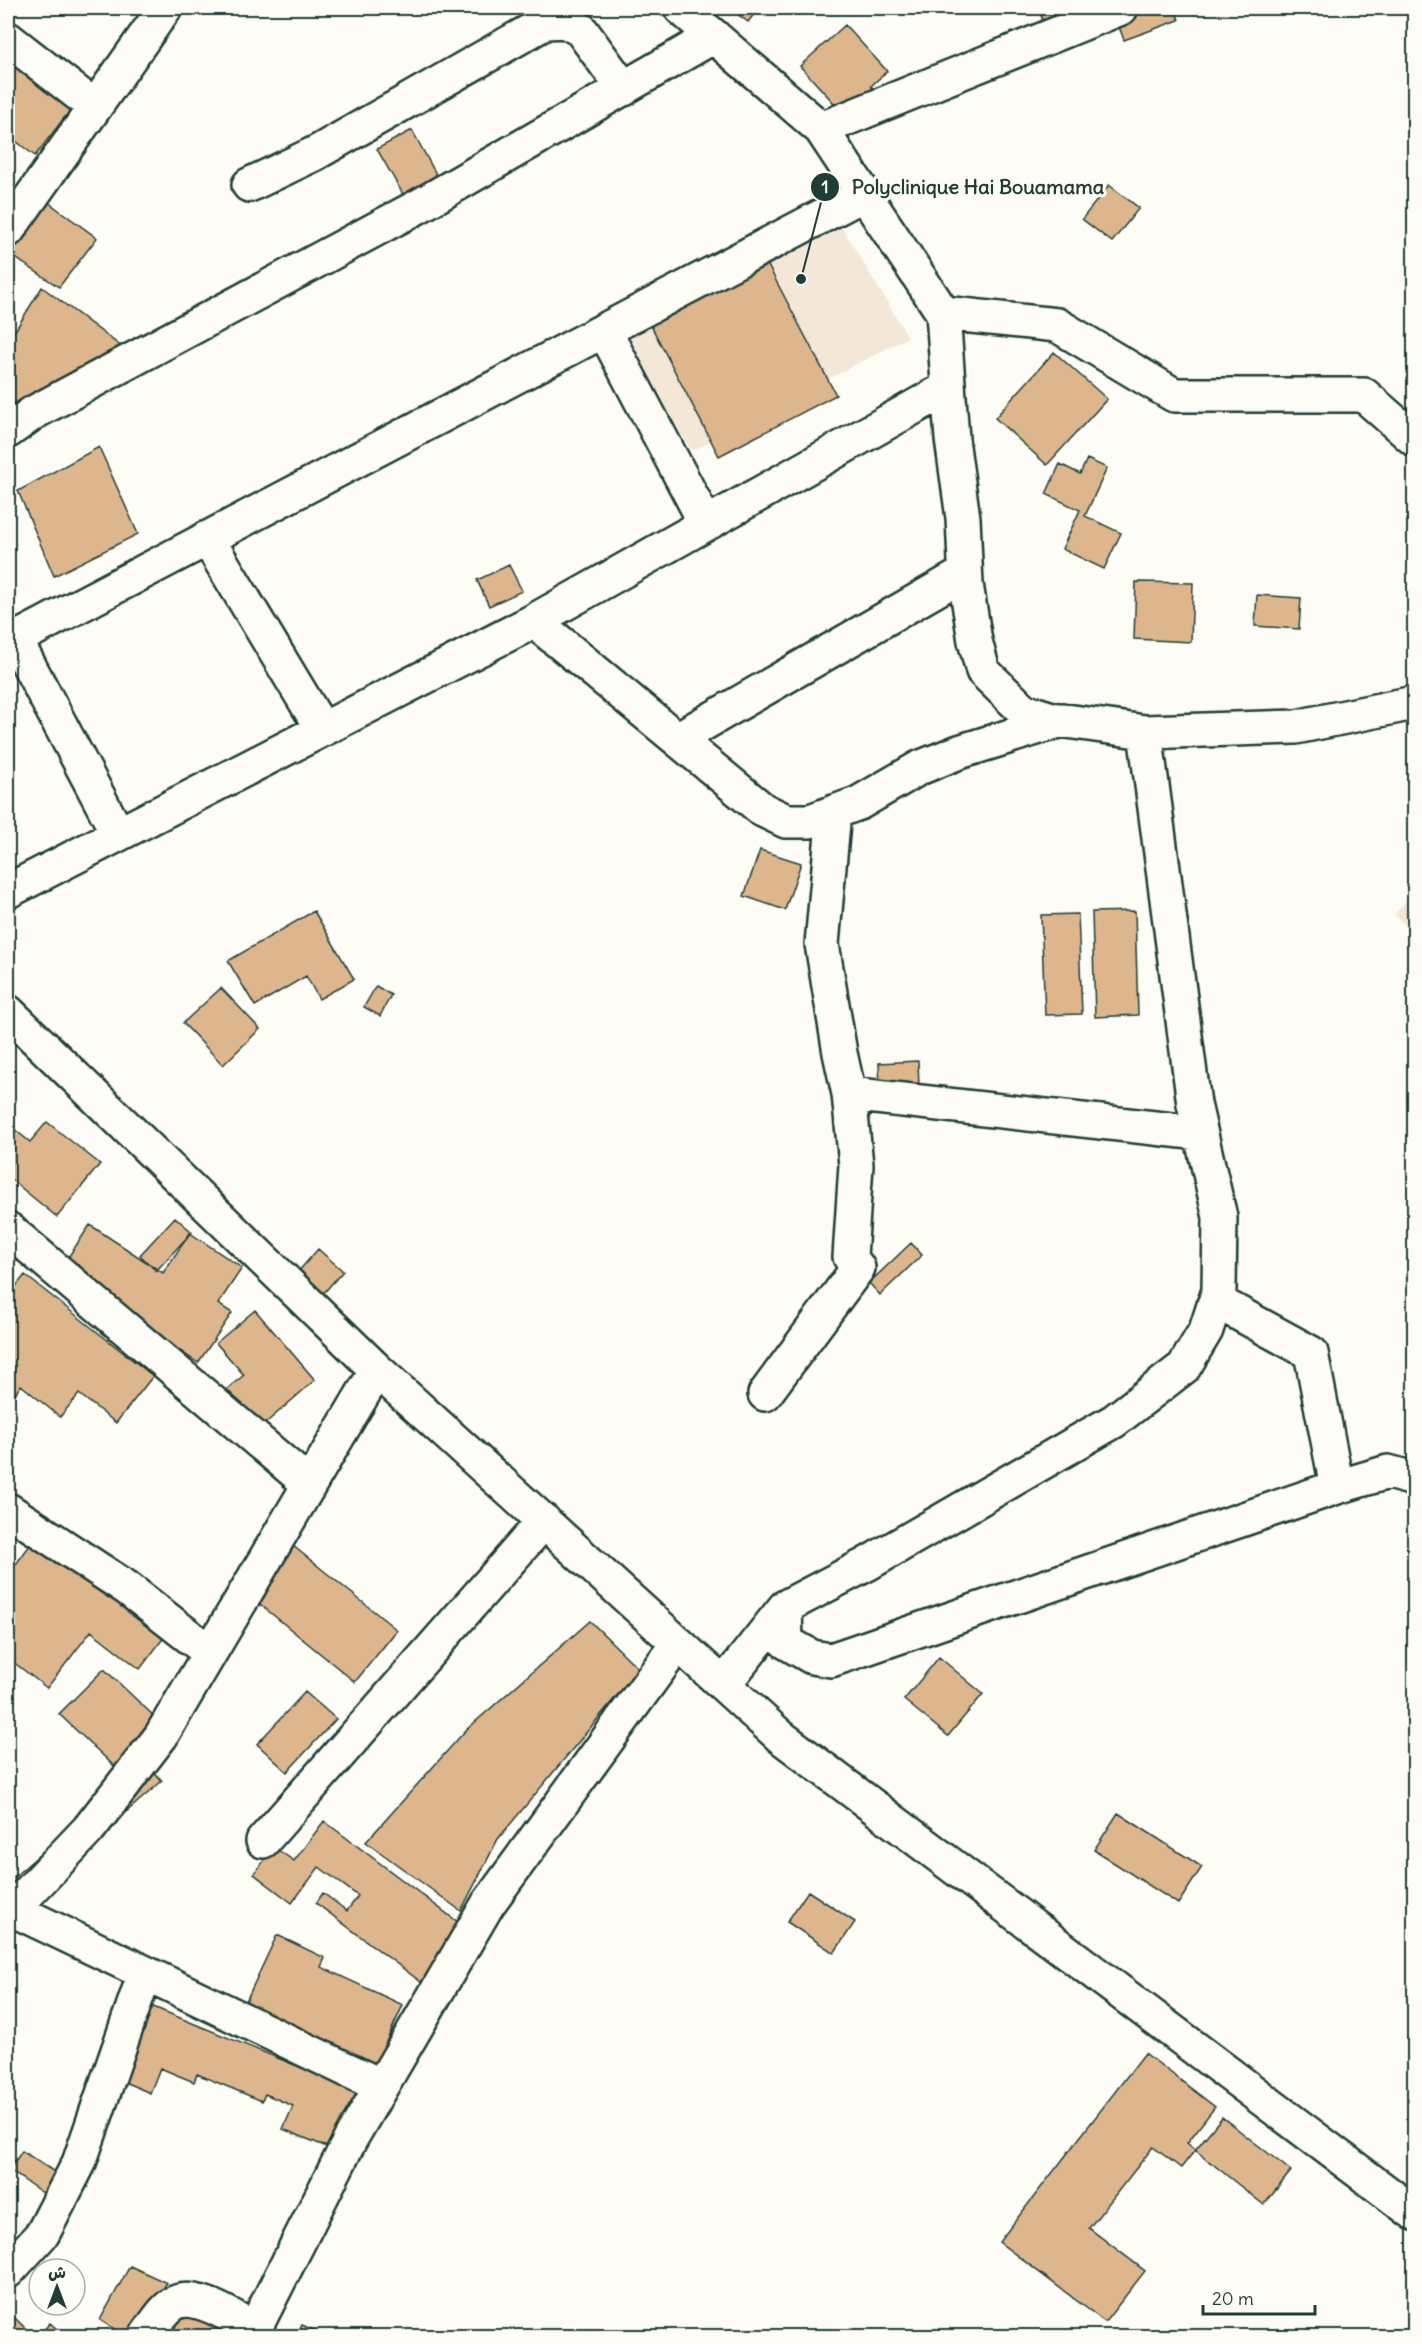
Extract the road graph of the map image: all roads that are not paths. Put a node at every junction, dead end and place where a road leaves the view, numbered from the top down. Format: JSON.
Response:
{"nodes":[{"id":1,"x":165,"y":8,"type":"edge"},
{"id":2,"x":681,"y":8,"type":"edge"},
{"id":3,"x":1121,"y":8,"type":"edge"},
{"id":4,"x":714,"y":36,"type":"junction"},
{"id":5,"x":8,"y":39,"type":"edge"},
{"id":6,"x":624,"y":89,"type":"junction"},
{"id":7,"x":95,"y":107,"type":"junction"},
{"id":8,"x":821,"y":129,"type":"junction"},
{"id":9,"x":249,"y":185,"type":"dead end"},
{"id":10,"x":864,"y":194,"type":"junction"},
{"id":11,"x":8,"y":230,"type":"edge"},
{"id":12,"x":942,"y":313,"type":"junction"},
{"id":13,"x":604,"y":330,"type":"junction"},
{"id":14,"x":948,"y":388,"type":"junction"},
{"id":15,"x":8,"y":431,"type":"edge"},
{"id":16,"x":1414,"y":439,"type":"edge"},
{"id":17,"x":706,"y":524,"type":"junction"},
{"id":18,"x":207,"y":538,"type":"junction"},
{"id":19,"x":965,"y":573,"type":"junction"},
{"id":20,"x":534,"y":621,"type":"junction"},
{"id":21,"x":11,"y":641,"type":"edge"},
{"id":22,"x":1414,"y":703,"type":"edge"},
{"id":23,"x":1063,"y":720,"type":"junction"},
{"id":24,"x":322,"y":729,"type":"junction"},
{"id":25,"x":1145,"y":732,"type":"junction"},
{"id":26,"x":677,"y":739,"type":"junction"},
{"id":27,"x":834,"y":812,"type":"junction"},
{"id":28,"x":118,"y":834,"type":"junction"},
{"id":29,"x":8,"y":891,"type":"edge"},
{"id":30,"x":8,"y":1012,"type":"edge"},
{"id":31,"x":849,"y":1094,"type":"junction"},
{"id":32,"x":1200,"y":1133,"type":"junction"},
{"id":33,"x":8,"y":1229,"type":"edge"},
{"id":34,"x":1216,"y":1301,"type":"junction"},
{"id":35,"x":377,"y":1370,"type":"junction"},
{"id":36,"x":765,"y":1394,"type":"dead end"},
{"id":37,"x":1414,"y":1479,"type":"edge"},
{"id":38,"x":309,"y":1484,"type":"junction"},
{"id":39,"x":1337,"y":1487,"type":"junction"},
{"id":40,"x":8,"y":1510,"type":"edge"},
{"id":41,"x":544,"y":1521,"type":"junction"},
{"id":42,"x":785,"y":1607,"type":"junction"},
{"id":43,"x":678,"y":1643,"type":"junction"},
{"id":44,"x":209,"y":1652,"type":"junction"},
{"id":45,"x":724,"y":1684,"type":"junction"},
{"id":46,"x":263,"y":1841,"type":"dead end"},
{"id":47,"x":9,"y":1909,"type":"edge"},
{"id":48,"x":145,"y":1973,"type":"junction"},
{"id":49,"x":381,"y":2086,"type":"junction"},
{"id":50,"x":1414,"y":2213,"type":"edge"},
{"id":51,"x":8,"y":2271,"type":"edge"},
{"id":52,"x":253,"y":2333,"type":"edge"},
{"id":53,"x":146,"y":2337,"type":"edge"}],
"edges":[{"from":1,"to":7,"type":"street"},
{"from":2,"to":4,"type":"street"},
{"from":3,"to":8,"type":"street"},
{"from":4,"to":6,"type":"street"},
{"from":4,"to":8,"type":"street"},
{"from":5,"to":7,"type":"street"},
{"from":6,"to":9,"type":"street"},
{"from":6,"to":15,"type":"street"},
{"from":7,"to":11,"type":"street"},
{"from":8,"to":10,"type":"street"},
{"from":10,"to":12,"type":"street"},
{"from":10,"to":13,"type":"street"},
{"from":12,"to":14,"type":"street"},
{"from":12,"to":16,"type":"street"},
{"from":13,"to":17,"type":"street"},
{"from":13,"to":18,"type":"street"},
{"from":14,"to":17,"type":"street"},
{"from":14,"to":19,"type":"street"},
{"from":17,"to":20,"type":"street"},
{"from":18,"to":21,"type":"street"},
{"from":18,"to":24,"type":"street"},
{"from":19,"to":23,"type":"street"},
{"from":19,"to":26,"type":"street"},
{"from":20,"to":24,"type":"street"},
{"from":20,"to":26,"type":"street"},
{"from":21,"to":28,"type":"street"},
{"from":22,"to":25,"type":"street"},
{"from":23,"to":25,"type":"street"},
{"from":23,"to":27,"type":"street"},
{"from":24,"to":28,"type":"street"},
{"from":25,"to":32,"type":"street"},
{"from":26,"to":27,"type":"street"},
{"from":27,"to":31,"type":"street"},
{"from":28,"to":29,"type":"street"},
{"from":30,"to":35,"type":"street"},
{"from":31,"to":32,"type":"street"},
{"from":31,"to":36,"type":"street"},
{"from":32,"to":34,"type":"street"},
{"from":33,"to":38,"type":"street"},
{"from":34,"to":39,"type":"street"},
{"from":34,"to":42,"type":"street"},
{"from":35,"to":38,"type":"street"},
{"from":35,"to":41,"type":"street"},
{"from":37,"to":39,"type":"street"},
{"from":38,"to":44,"type":"street"},
{"from":39,"to":42,"type":"street"},
{"from":40,"to":44,"type":"street"},
{"from":41,"to":43,"type":"street"},
{"from":41,"to":46,"type":"street"},
{"from":42,"to":45,"type":"street"},
{"from":43,"to":45,"type":"street"},
{"from":43,"to":49,"type":"street"},
{"from":44,"to":47,"type":"street"},
{"from":45,"to":50,"type":"street"},
{"from":47,"to":48,"type":"street"},
{"from":48,"to":49,"type":"street"},
{"from":48,"to":51,"type":"street"},
{"from":49,"to":52,"type":"street"},
{"from":52,"to":53,"type":"street"}]}
